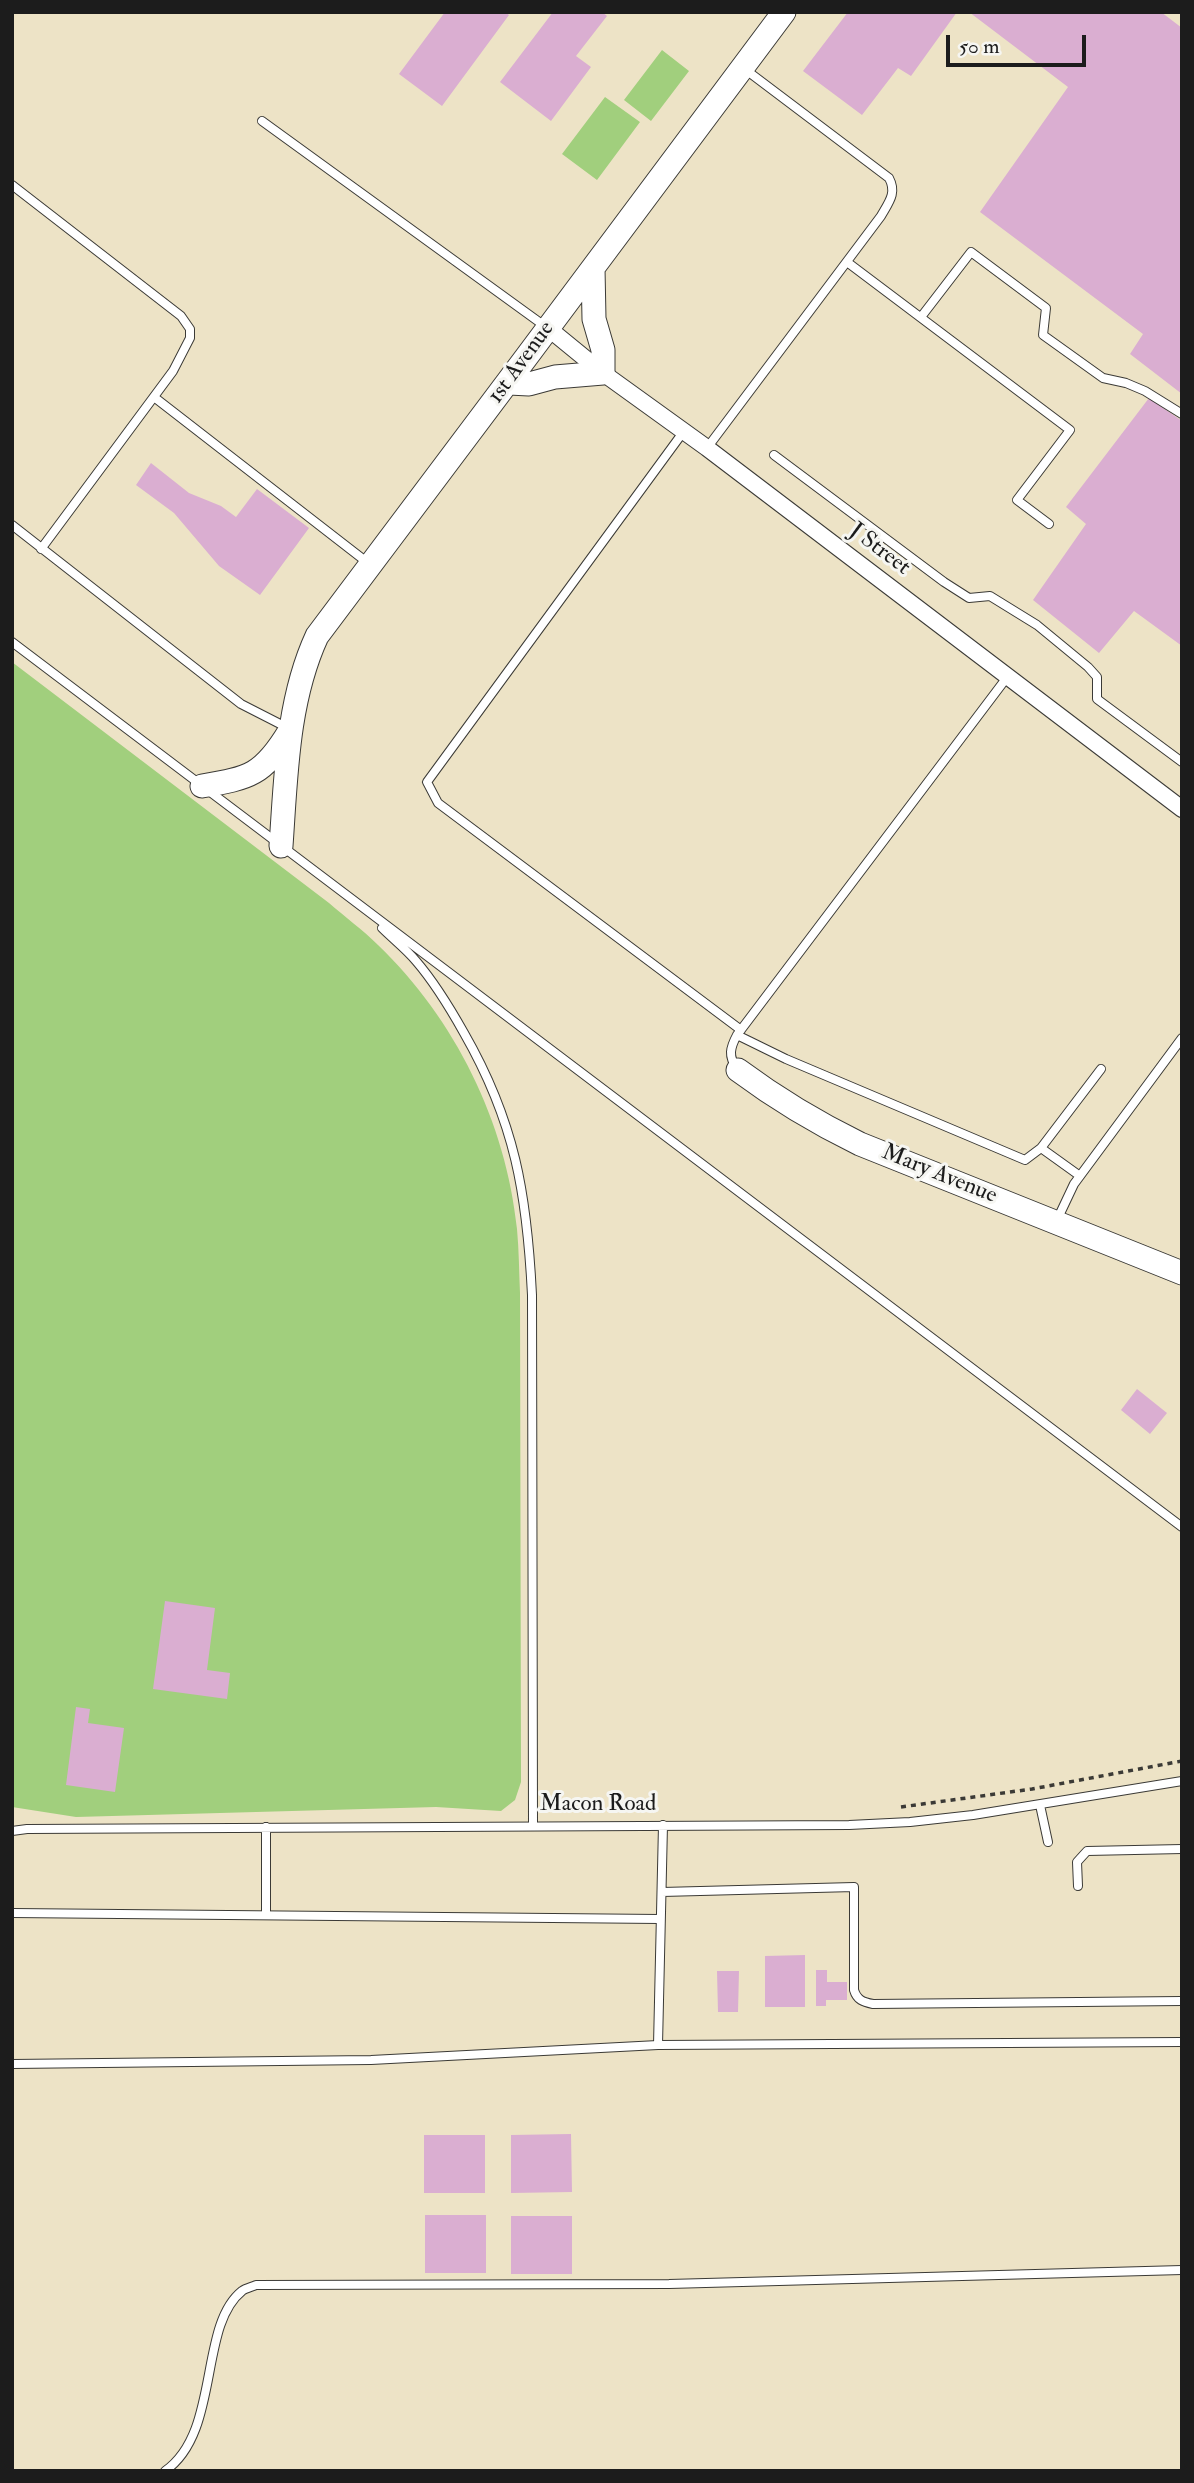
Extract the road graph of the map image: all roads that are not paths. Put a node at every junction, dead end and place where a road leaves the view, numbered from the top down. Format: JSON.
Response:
{"nodes":[{"id":1,"x":784,"y":12,"type":"edge"},
{"id":2,"x":743,"y":68,"type":"junction"},
{"id":3,"x":262,"y":121,"type":"dead end"},
{"id":4,"x":12,"y":185,"type":"edge"},
{"id":5,"x":847,"y":262,"type":"junction"},
{"id":6,"x":593,"y":268,"type":"junction"},
{"id":7,"x":921,"y":317,"type":"junction"},
{"id":8,"x":548,"y":328,"type":"junction"},
{"id":9,"x":603,"y":373,"type":"junction"},
{"id":10,"x":509,"y":383,"type":"junction"},
{"id":11,"x":154,"y":397,"type":"junction"},
{"id":12,"x":1182,"y":414,"type":"edge"},
{"id":13,"x":684,"y":431,"type":"junction"},
{"id":14,"x":707,"y":448,"type":"junction"},
{"id":15,"x":774,"y":455,"type":"dead end"},
{"id":16,"x":1049,"y":524,"type":"dead end"},
{"id":17,"x":12,"y":525,"type":"edge"},
{"id":18,"x":41,"y":549,"type":"junction"},
{"id":19,"x":371,"y":565,"type":"junction"},
{"id":20,"x":12,"y":642,"type":"edge"},
{"id":21,"x":1008,"y":676,"type":"junction"},
{"id":22,"x":290,"y":729,"type":"junction"},
{"id":23,"x":1182,"y":762,"type":"edge"},
{"id":24,"x":202,"y":786,"type":"junction"},
{"id":25,"x":1182,"y":808,"type":"edge"},
{"id":26,"x":281,"y":846,"type":"junction"},
{"id":27,"x":358,"y":904,"type":"junction"},
{"id":28,"x":739,"y":1033,"type":"junction"},
{"id":29,"x":1182,"y":1038,"type":"edge"},
{"id":30,"x":1101,"y":1069,"type":"dead end"},
{"id":31,"x":738,"y":1070,"type":"joint"},
{"id":32,"x":1041,"y":1148,"type":"junction"},
{"id":33,"x":1080,"y":1176,"type":"junction"},
{"id":34,"x":1056,"y":1222,"type":"junction"},
{"id":35,"x":1149,"y":1261,"type":"junction"},
{"id":36,"x":1182,"y":1273,"type":"edge"},
{"id":37,"x":1182,"y":1288,"type":"edge"},
{"id":38,"x":1182,"y":1527,"type":"edge"},
{"id":39,"x":1182,"y":1781,"type":"edge"},
{"id":40,"x":1040,"y":1805,"type":"junction"},
{"id":41,"x":533,"y":1825,"type":"junction"},
{"id":42,"x":663,"y":1825,"type":"junction"},
{"id":43,"x":266,"y":1827,"type":"junction"},
{"id":44,"x":12,"y":1831,"type":"edge"},
{"id":45,"x":1048,"y":1842,"type":"dead end"},
{"id":46,"x":1182,"y":1849,"type":"edge"},
{"id":47,"x":1078,"y":1886,"type":"dead end"},
{"id":48,"x":662,"y":1892,"type":"junction"},
{"id":49,"x":12,"y":1913,"type":"edge"},
{"id":50,"x":266,"y":1915,"type":"junction"},
{"id":51,"x":660,"y":1919,"type":"junction"},
{"id":52,"x":1182,"y":2001,"type":"edge"},
{"id":53,"x":1182,"y":2042,"type":"edge"},
{"id":54,"x":658,"y":2045,"type":"junction"},
{"id":55,"x":12,"y":2064,"type":"edge"},
{"id":56,"x":1182,"y":2270,"type":"edge"},
{"id":57,"x":165,"y":2471,"type":"edge"}],
"edges":[{"from":1,"to":2,"type":"street","name":"1st Avenue"},
{"from":2,"to":5,"type":"lane"},
{"from":2,"to":6,"type":"street","name":"1st Avenue"},
{"from":3,"to":8,"type":"lane"},
{"from":4,"to":11,"type":"lane"},
{"from":5,"to":7,"type":"lane"},
{"from":5,"to":14,"type":"lane"},
{"from":6,"to":8,"type":"street","name":"1st Avenue"},
{"from":6,"to":9,"type":"street"},
{"from":7,"to":12,"type":"lane"},
{"from":7,"to":16,"type":"lane"},
{"from":8,"to":9,"type":"street","name":"J Street"},
{"from":8,"to":10,"type":"street","name":"1st Avenue"},
{"from":9,"to":10,"type":"street"},
{"from":9,"to":13,"type":"street","name":"J Street"},
{"from":10,"to":19,"type":"street","name":"1st Avenue"},
{"from":11,"to":18,"type":"lane"},
{"from":11,"to":19,"type":"lane"},
{"from":13,"to":14,"type":"street","name":"J Street"},
{"from":13,"to":28,"type":"lane"},
{"from":14,"to":21,"type":"street","name":"J Street"},
{"from":15,"to":23,"type":"lane"},
{"from":17,"to":18,"type":"lane"},
{"from":18,"to":22,"type":"lane"},
{"from":19,"to":22,"type":"street","name":"1st Avenue"},
{"from":20,"to":24,"type":"lane"},
{"from":21,"to":25,"type":"street","name":"J Street"},
{"from":21,"to":28,"type":"lane"},
{"from":22,"to":24,"type":"street","name":"1st Avenue"},
{"from":22,"to":26,"type":"street","name":"1st Avenue"},
{"from":24,"to":26,"type":"lane"},
{"from":26,"to":27,"type":"lane"},
{"from":27,"to":38,"type":"lane"},
{"from":27,"to":41,"type":"lane"},
{"from":28,"to":31,"type":"lane"},
{"from":28,"to":32,"type":"lane"},
{"from":29,"to":33,"type":"lane"},
{"from":30,"to":32,"type":"lane"},
{"from":31,"to":34,"type":"street","name":"Mary Avenue"},
{"from":32,"to":33,"type":"lane"},
{"from":33,"to":34,"type":"lane"},
{"from":34,"to":35,"type":"street","name":"Mary Avenue"},
{"from":35,"to":36,"type":"street","name":"Mary Avenue"},
{"from":35,"to":37,"type":"street","name":"Mary Avenue"},
{"from":39,"to":40,"type":"lane","name":"Macon Road"},
{"from":40,"to":42,"type":"lane","name":"Macon Road"},
{"from":40,"to":45,"type":"lane"},
{"from":41,"to":42,"type":"lane","name":"Macon Road"},
{"from":41,"to":43,"type":"lane","name":"Macon Road"},
{"from":42,"to":48,"type":"lane"},
{"from":43,"to":44,"type":"lane","name":"Macon Road"},
{"from":43,"to":50,"type":"lane"},
{"from":46,"to":47,"type":"lane"},
{"from":48,"to":51,"type":"lane"},
{"from":48,"to":52,"type":"lane"},
{"from":49,"to":50,"type":"lane"},
{"from":50,"to":51,"type":"lane"},
{"from":51,"to":54,"type":"lane"},
{"from":53,"to":54,"type":"lane"},
{"from":54,"to":55,"type":"lane"},
{"from":56,"to":57,"type":"lane"}]}
